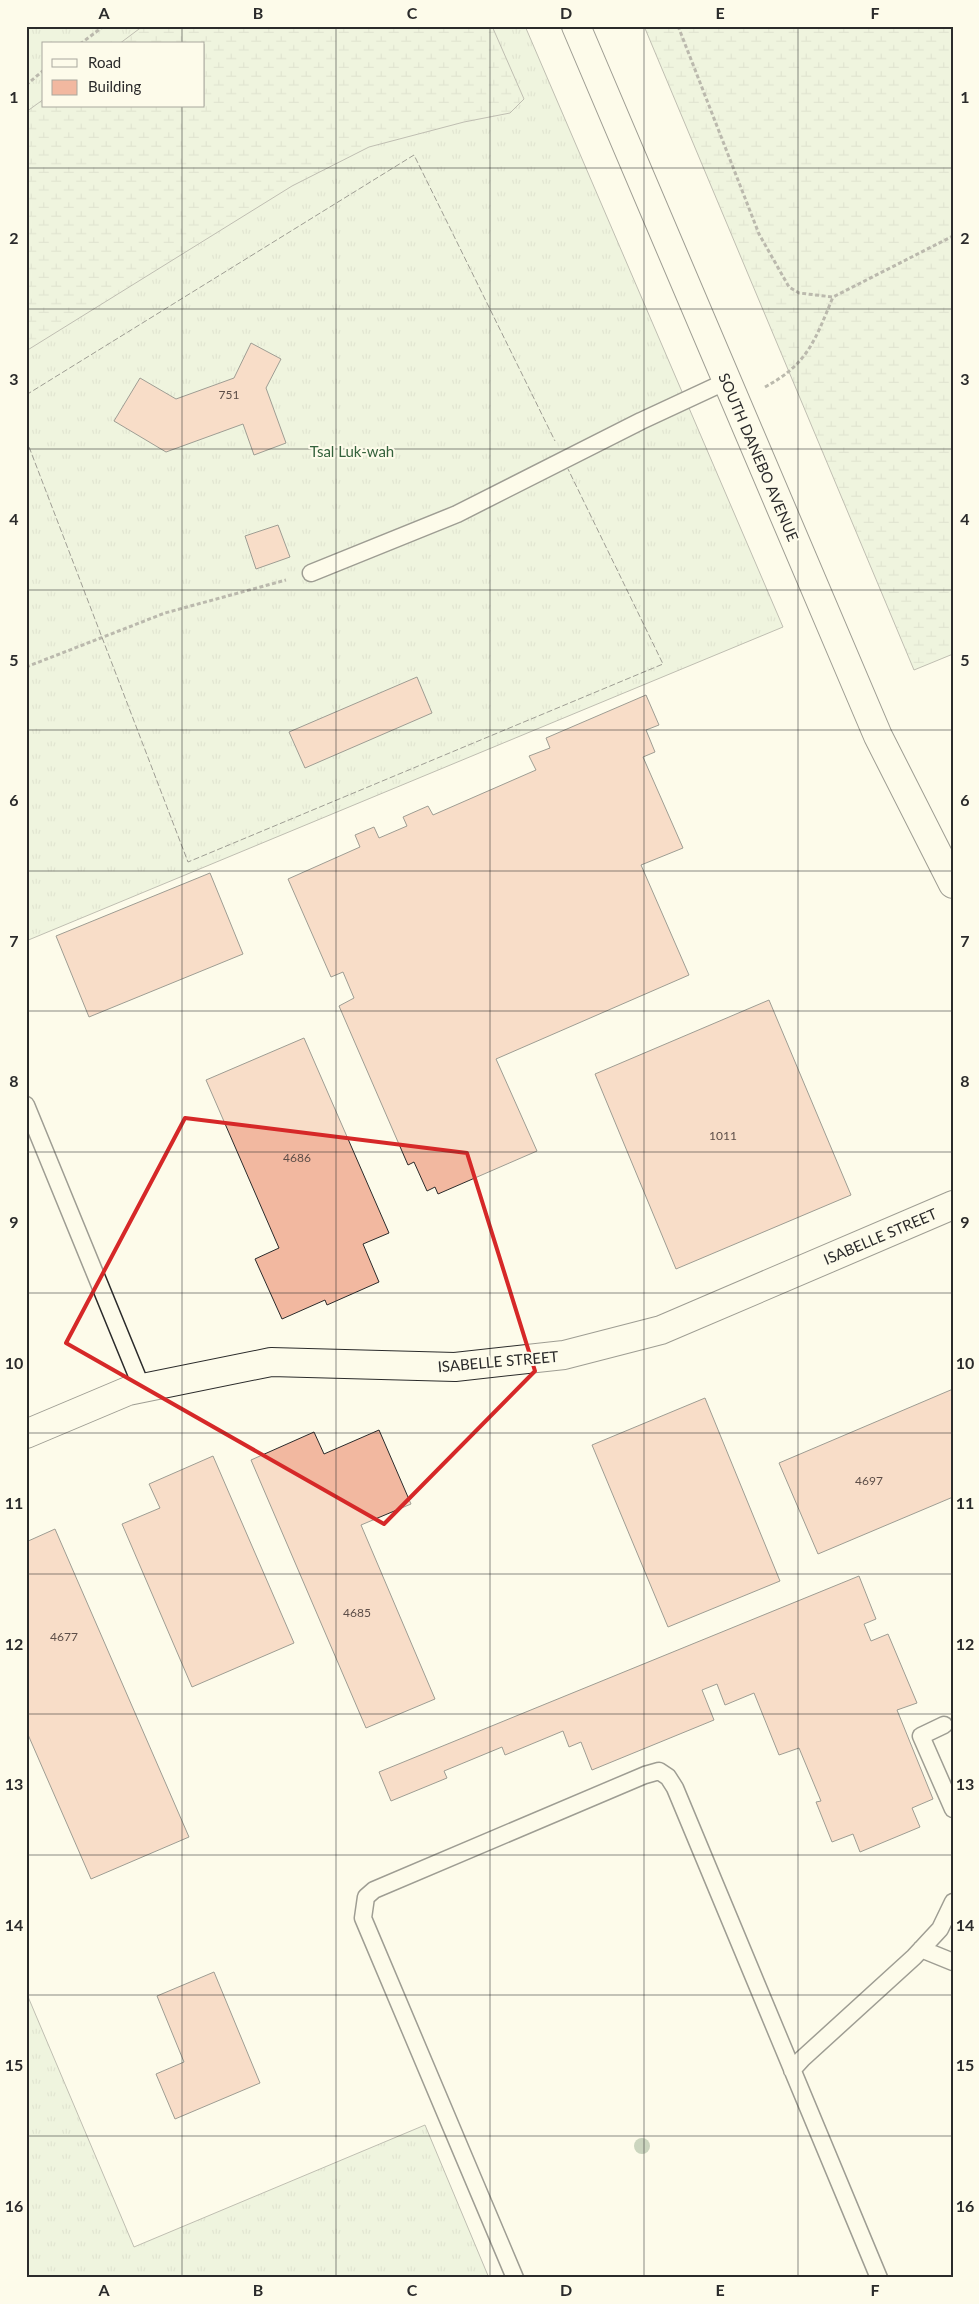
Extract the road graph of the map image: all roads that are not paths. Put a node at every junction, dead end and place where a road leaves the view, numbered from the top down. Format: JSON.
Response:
{"nodes":[{"id":1,"x":576,"y":26,"type":"edge"},
{"id":2,"x":731,"y":391,"type":"junction"},
{"id":3,"x":311,"y":573,"type":"road end"},
{"id":4,"x":949,"y":869,"type":"edge"},
{"id":5,"x":26,"y":1105,"type":"edge"},
{"id":6,"x":953,"y":1205,"type":"edge"},
{"id":7,"x":142,"y":1388,"type":"junction"},
{"id":8,"x":26,"y":1434,"type":"edge"},
{"id":9,"x":944,"y":1726,"type":"dead end"},
{"id":10,"x":953,"y":1809,"type":"edge"},
{"id":11,"x":953,"y":1902,"type":"edge"},
{"id":12,"x":953,"y":1915,"type":"edge"},
{"id":13,"x":940,"y":1929,"type":"junction"},
{"id":14,"x":921,"y":1949,"type":"junction"},
{"id":15,"x":953,"y":1962,"type":"edge"},
{"id":16,"x":792,"y":2070,"type":"junction"},
{"id":17,"x":515,"y":2278,"type":"edge"},
{"id":18,"x":879,"y":2278,"type":"edge"}],
"edges":[{"from":1,"to":2,"type":"street","name":"SOUTH DANEBO AVENUE"},
{"from":2,"to":3,"type":"lane"},
{"from":2,"to":4,"type":"street","name":"SOUTH DANEBO AVENUE"},
{"from":5,"to":7,"type":"lane"},
{"from":6,"to":7,"type":"street","name":"ISABELLE STREET"},
{"from":7,"to":8,"type":"street","name":"ISABELLE STREET"},
{"from":9,"to":10,"type":"lane"},
{"from":11,"to":13,"type":"lane"},
{"from":12,"to":13,"type":"lane"},
{"from":13,"to":14,"type":"lane"},
{"from":14,"to":15,"type":"lane"},
{"from":14,"to":16,"type":"lane"},
{"from":16,"to":17,"type":"lane"},
{"from":16,"to":18,"type":"lane"}]}
